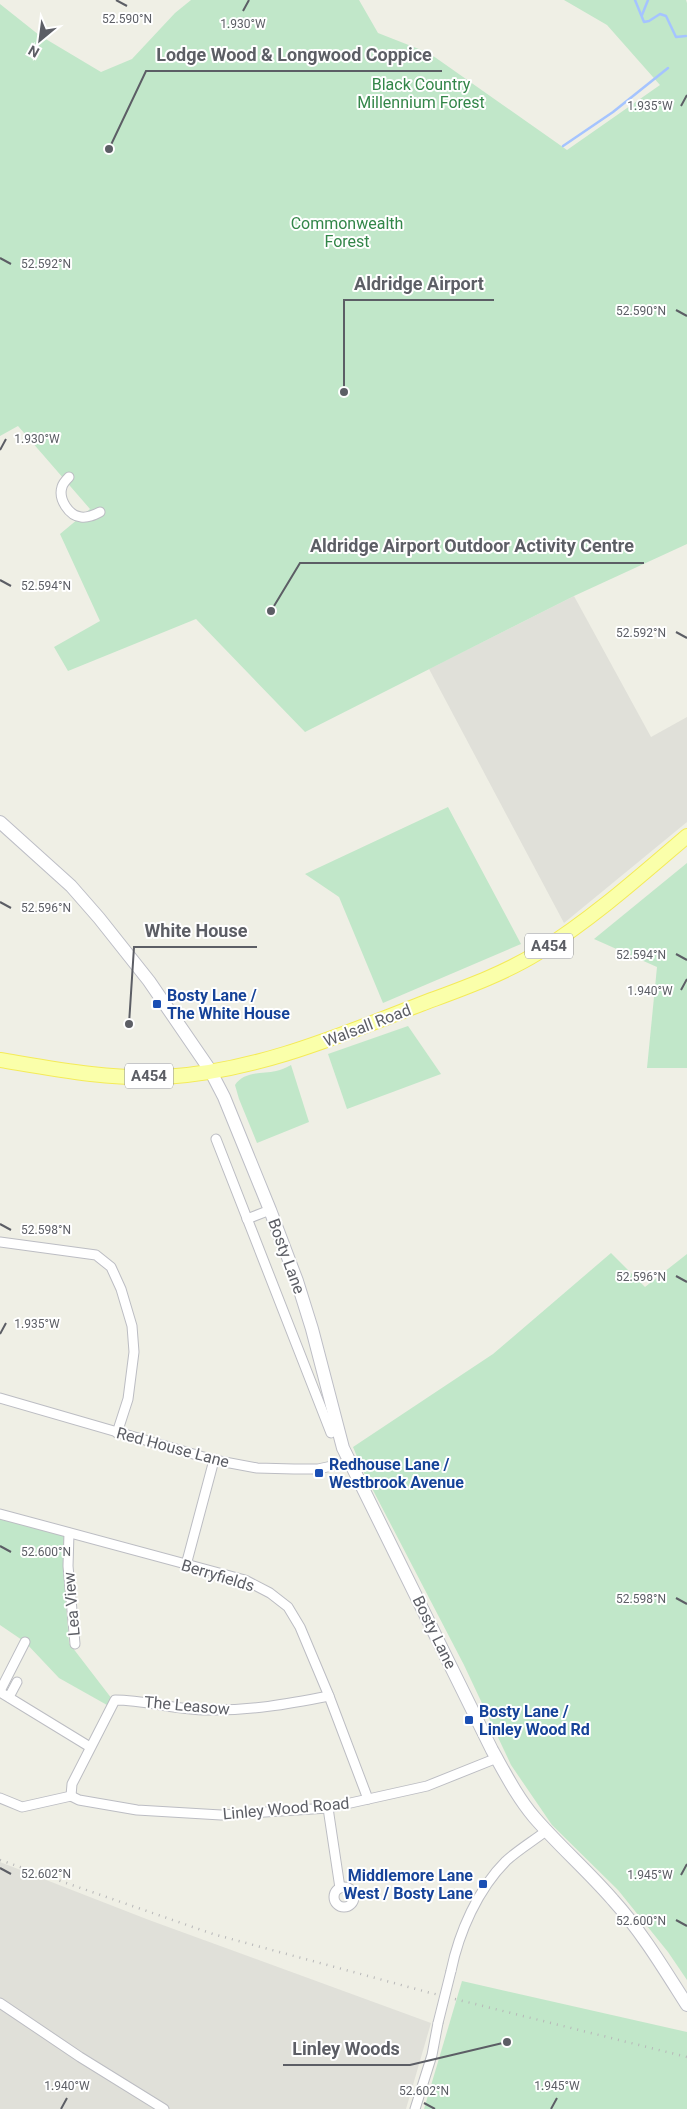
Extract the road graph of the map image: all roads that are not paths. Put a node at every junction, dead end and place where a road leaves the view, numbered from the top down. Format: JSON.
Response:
{"nodes":[{"id":1,"x":69,"y":477,"type":"dead end"},
{"id":2,"x":100,"y":512,"type":"dead end"},
{"id":3,"x":0,"y":822,"type":"edge"},
{"id":4,"x":687,"y":836,"type":"edge"},
{"id":5,"x":0,"y":1060,"type":"edge"},
{"id":6,"x":210,"y":1070,"type":"junction"},
{"id":7,"x":216,"y":1139,"type":"dead end"},
{"id":8,"x":270,"y":1210,"type":"junction"},
{"id":9,"x":247,"y":1220,"type":"junction"},
{"id":10,"x":0,"y":1242,"type":"edge"},
{"id":11,"x":0,"y":1398,"type":"edge"},
{"id":12,"x":117,"y":1433,"type":"junction"},
{"id":13,"x":331,"y":1433,"type":"dead end"},
{"id":14,"x":214,"y":1460,"type":"junction"},
{"id":15,"x":350,"y":1462,"type":"junction"},
{"id":16,"x":0,"y":1514,"type":"edge"},
{"id":17,"x":68,"y":1533,"type":"junction"},
{"id":18,"x":186,"y":1564,"type":"junction"},
{"id":19,"x":25,"y":1642,"type":"dead end"},
{"id":20,"x":74,"y":1644,"type":"dead end"},
{"id":21,"x":17,"y":1682,"type":"dead end"},
{"id":22,"x":0,"y":1692,"type":"edge"},
{"id":23,"x":330,"y":1696,"type":"junction"},
{"id":24,"x":9,"y":1697,"type":"junction"},
{"id":25,"x":90,"y":1747,"type":"junction"},
{"id":26,"x":497,"y":1758,"type":"junction"},
{"id":27,"x":71,"y":1796,"type":"junction"},
{"id":28,"x":0,"y":1798,"type":"edge"},
{"id":29,"x":368,"y":1800,"type":"junction"},
{"id":30,"x":328,"y":1808,"type":"junction"},
{"id":31,"x":546,"y":1831,"type":"junction"},
{"id":32,"x":340,"y":1888,"type":"dead end"},
{"id":33,"x":0,"y":2002,"type":"edge"},
{"id":34,"x":687,"y":2005,"type":"edge"},
{"id":35,"x":164,"y":2109,"type":"edge"},
{"id":36,"x":415,"y":2109,"type":"edge"}],
"edges":[{"from":1,"to":2,"type":"street"},
{"from":3,"to":6,"type":"main road","name":"Bosty Lane"},
{"from":4,"to":6,"type":"main road","name":"Walsall Road","number":"A454"},
{"from":5,"to":6,"type":"main road","name":"Walsall Road","number":"A454"},
{"from":6,"to":8,"type":"main road","name":"Bosty Lane"},
{"from":7,"to":9,"type":"street","name":"Bosty Lane"},
{"from":8,"to":9,"type":"street","name":"Bosty Lane"},
{"from":8,"to":15,"type":"main road","name":"Bosty Lane"},
{"from":9,"to":13,"type":"street","name":"Bosty Lane"},
{"from":10,"to":12,"type":"street"},
{"from":11,"to":12,"type":"street","name":"Red House Lane"},
{"from":12,"to":14,"type":"street","name":"Red House Lane"},
{"from":14,"to":15,"type":"street","name":"Red House Lane"},
{"from":14,"to":18,"type":"street"},
{"from":15,"to":26,"type":"main road","name":"Bosty Lane"},
{"from":16,"to":17,"type":"street","name":"Berryfields"},
{"from":17,"to":18,"type":"street","name":"Berryfields"},
{"from":17,"to":20,"type":"street","name":"Lea View"},
{"from":18,"to":23,"type":"street","name":"Berryfields"},
{"from":19,"to":22,"type":"street"},
{"from":21,"to":24,"type":"street"},
{"from":22,"to":24,"type":"street"},
{"from":23,"to":25,"type":"street","name":"The Leasow"},
{"from":23,"to":29,"type":"street","name":"Berryfields"},
{"from":24,"to":25,"type":"street"},
{"from":25,"to":27,"type":"street"},
{"from":26,"to":29,"type":"street","name":"Linley Wood Road"},
{"from":26,"to":31,"type":"main road","name":"Bosty Lane"},
{"from":27,"to":28,"type":"street"},
{"from":27,"to":30,"type":"street","name":"Linley Wood Road"},
{"from":29,"to":30,"type":"street","name":"Linley Wood Road"},
{"from":30,"to":32,"type":"street"},
{"from":31,"to":34,"type":"main road","name":"Bosty Lane"},
{"from":31,"to":36,"type":"street","bridge":true},
{"from":33,"to":35,"type":"street"}]}
